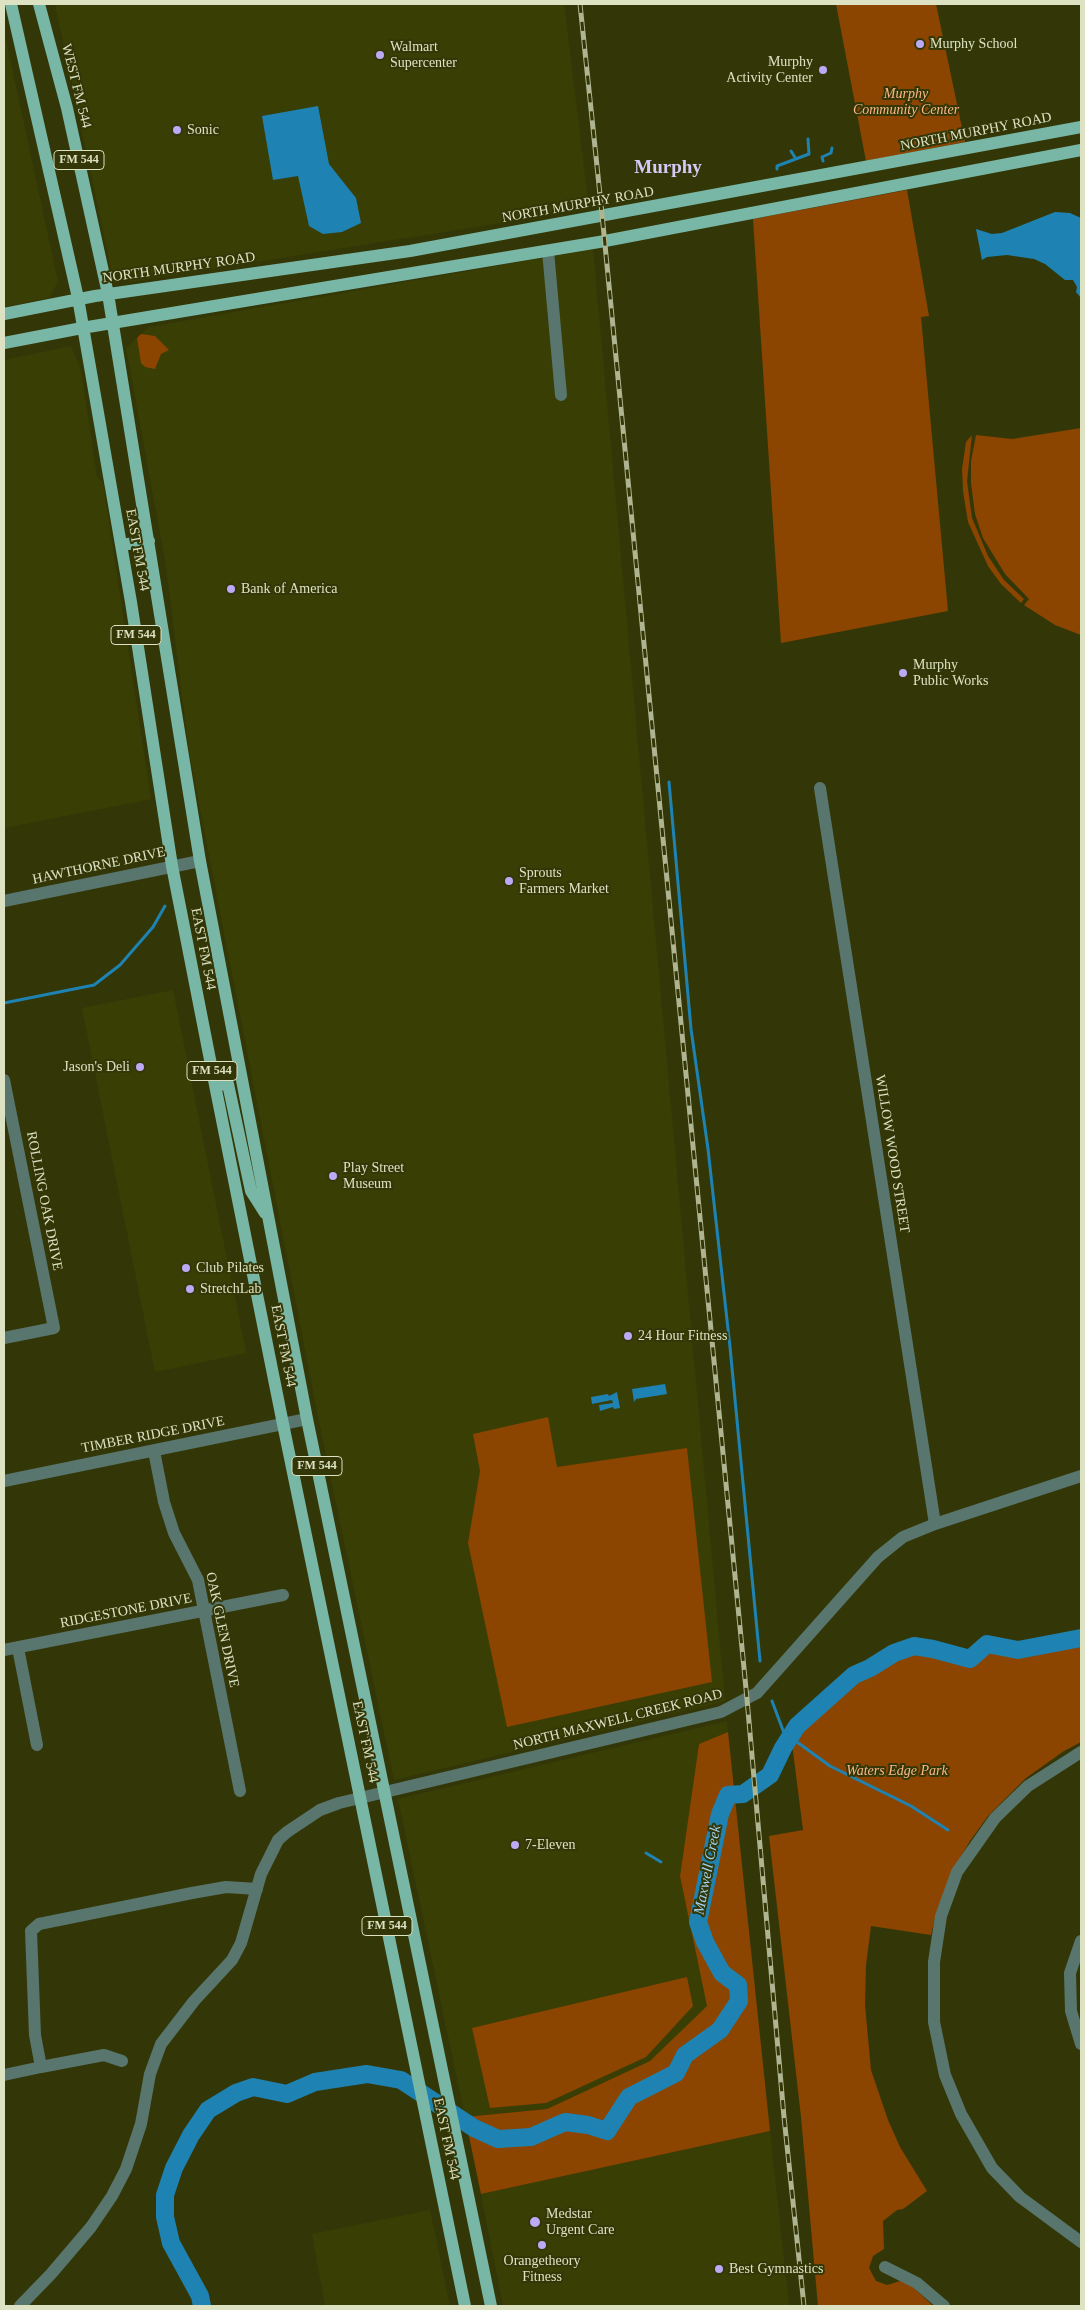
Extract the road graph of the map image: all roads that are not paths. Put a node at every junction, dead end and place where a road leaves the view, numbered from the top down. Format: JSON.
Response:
{"nodes":[{"id":1,"x":11,"y":4,"type":"edge"},
{"id":2,"x":38,"y":4,"type":"edge"},
{"id":3,"x":1081,"y":127,"type":"edge"},
{"id":4,"x":1081,"y":150,"type":"edge"},
{"id":5,"x":946,"y":153,"type":"junction"},
{"id":6,"x":933,"y":156,"type":"junction"},
{"id":7,"x":950,"y":174,"type":"junction"},
{"id":8,"x":937,"y":177,"type":"junction"},
{"id":9,"x":548,"y":250,"type":"junction"},
{"id":10,"x":382,"y":256,"type":"junction"},
{"id":11,"x":387,"y":278,"type":"junction"},
{"id":12,"x":108,"y":294,"type":"junction"},
{"id":13,"x":78,"y":298,"type":"junction"},
{"id":14,"x":4,"y":314,"type":"edge"},
{"id":15,"x":113,"y":323,"type":"junction"},
{"id":16,"x":82,"y":328,"type":"junction"},
{"id":17,"x":4,"y":343,"type":"edge"},
{"id":18,"x":561,"y":395,"type":"dead end"},
{"id":19,"x":149,"y":542,"type":"junction"},
{"id":20,"x":121,"y":544,"type":"junction"},
{"id":21,"x":820,"y":788,"type":"dead end"},
{"id":22,"x":200,"y":861,"type":"junction"},
{"id":23,"x":172,"y":866,"type":"junction"},
{"id":24,"x":4,"y":901,"type":"edge"},
{"id":25,"x":4,"y":1080,"type":"edge"},
{"id":26,"x":215,"y":1084,"type":"junction"},
{"id":27,"x":268,"y":1217,"type":"junction"},
{"id":28,"x":4,"y":1338,"type":"edge"},
{"id":29,"x":307,"y":1419,"type":"junction"},
{"id":30,"x":283,"y":1424,"type":"junction"},
{"id":31,"x":154,"y":1451,"type":"junction"},
{"id":32,"x":1081,"y":1476,"type":"edge"},
{"id":33,"x":4,"y":1482,"type":"edge"},
{"id":34,"x":935,"y":1524,"type":"junction"},
{"id":35,"x":283,"y":1594,"type":"dead end"},
{"id":36,"x":204,"y":1610,"type":"junction"},
{"id":37,"x":18,"y":1648,"type":"junction"},
{"id":38,"x":4,"y":1650,"type":"edge"},
{"id":39,"x":37,"y":1745,"type":"dead end"},
{"id":40,"x":1081,"y":1752,"type":"edge"},
{"id":41,"x":240,"y":1791,"type":"dead end"},
{"id":42,"x":383,"y":1794,"type":"junction"},
{"id":43,"x":361,"y":1798,"type":"junction"},
{"id":44,"x":257,"y":1889,"type":"junction"},
{"id":45,"x":1081,"y":1942,"type":"edge"},
{"id":46,"x":1081,"y":2044,"type":"edge"},
{"id":47,"x":122,"y":2060,"type":"dead end"},
{"id":48,"x":41,"y":2067,"type":"junction"},
{"id":49,"x":4,"y":2075,"type":"edge"},
{"id":50,"x":1081,"y":2242,"type":"edge"},
{"id":51,"x":885,"y":2267,"type":"dead end"},
{"id":52,"x":20,"y":2306,"type":"edge"},
{"id":53,"x":465,"y":2306,"type":"edge"},
{"id":54,"x":490,"y":2306,"type":"edge"},
{"id":55,"x":944,"y":2306,"type":"edge"}],
"edges":[{"from":1,"to":13,"type":"main road","number":"FM 544"},
{"from":2,"to":12,"type":"main road","name":"WEST FM 544","number":"FM 544"},
{"from":3,"to":5,"type":"main road","name":"NORTH MURPHY ROAD"},
{"from":4,"to":7,"type":"main road"},
{"from":5,"to":6,"type":"main road","name":"NORTH MURPHY ROAD"},
{"from":5,"to":7,"type":"main road"},
{"from":6,"to":8,"type":"main road"},
{"from":6,"to":10,"type":"main road","name":"NORTH MURPHY ROAD"},
{"from":7,"to":8,"type":"main road"},
{"from":8,"to":9,"type":"main road"},
{"from":9,"to":11,"type":"main road"},
{"from":9,"to":18,"type":"street"},
{"from":10,"to":11,"type":"main road"},
{"from":10,"to":12,"type":"main road","name":"NORTH MURPHY ROAD"},
{"from":11,"to":15,"type":"main road"},
{"from":12,"to":13,"type":"main road","name":"NORTH MURPHY ROAD"},
{"from":12,"to":15,"type":"main road","name":"WEST FM 544","number":"FM 544"},
{"from":13,"to":14,"type":"main road","name":"NORTH MURPHY ROAD"},
{"from":13,"to":16,"type":"main road","name":"EAST FM 544","number":"FM 544"},
{"from":15,"to":16,"type":"main road"},
{"from":15,"to":19,"type":"main road","name":"EAST FM 544","number":"FM 544"},
{"from":16,"to":17,"type":"main road"},
{"from":16,"to":20,"type":"main road","name":"EAST FM 544","number":"FM 544"},
{"from":19,"to":20,"type":"main road"},
{"from":19,"to":22,"type":"main road","name":"EAST FM 544","number":"FM 544"},
{"from":20,"to":23,"type":"main road","name":"EAST FM 544","number":"FM 544"},
{"from":21,"to":34,"type":"street","name":"WILLOW WOOD STREET"},
{"from":22,"to":23,"type":"street","name":"HAWTHORNE DRIVE"},
{"from":22,"to":27,"type":"main road","name":"EAST FM 544","number":"FM 544"},
{"from":23,"to":24,"type":"street","name":"HAWTHORNE DRIVE"},
{"from":23,"to":26,"type":"main road","name":"EAST FM 544","number":"FM 544"},
{"from":25,"to":28,"type":"street","name":"ROLLING OAK DRIVE"},
{"from":26,"to":27,"type":"main road"},
{"from":26,"to":30,"type":"main road","name":"EAST FM 544","number":"FM 544"},
{"from":27,"to":29,"type":"main road","name":"EAST FM 544","number":"FM 544"},
{"from":29,"to":30,"type":"street","name":"TIMBER RIDGE DRIVE"},
{"from":29,"to":42,"type":"main road","name":"EAST FM 544","number":"FM 544"},
{"from":30,"to":31,"type":"street","name":"TIMBER RIDGE DRIVE"},
{"from":30,"to":43,"type":"main road","name":"EAST FM 544","number":"FM 544"},
{"from":31,"to":33,"type":"street","name":"TIMBER RIDGE DRIVE"},
{"from":31,"to":36,"type":"street","name":"OAK GLEN DRIVE"},
{"from":32,"to":34,"type":"street","name":"NORTH MAXWELL CREEK ROAD"},
{"from":34,"to":42,"type":"street","name":"NORTH MAXWELL CREEK ROAD"},
{"from":35,"to":36,"type":"street","name":"RIDGESTONE DRIVE"},
{"from":36,"to":37,"type":"street","name":"RIDGESTONE DRIVE"},
{"from":36,"to":41,"type":"street","name":"OAK GLEN DRIVE"},
{"from":37,"to":38,"type":"street","name":"RIDGESTONE DRIVE"},
{"from":37,"to":39,"type":"street"},
{"from":40,"to":50,"type":"street"},
{"from":42,"to":43,"type":"street","name":"NORTH MAXWELL CREEK ROAD"},
{"from":42,"to":54,"type":"main road","name":"EAST FM 544","number":"FM 544"},
{"from":43,"to":44,"type":"street","name":"NORTH MAXWELL CREEK ROAD"},
{"from":43,"to":53,"type":"main road","name":"EAST FM 544","number":"FM 544"},
{"from":44,"to":48,"type":"street"},
{"from":44,"to":52,"type":"street","name":"NORTH MAXWELL CREEK ROAD"},
{"from":45,"to":46,"type":"street"},
{"from":47,"to":48,"type":"street"},
{"from":48,"to":49,"type":"street"},
{"from":51,"to":55,"type":"street"}]}
